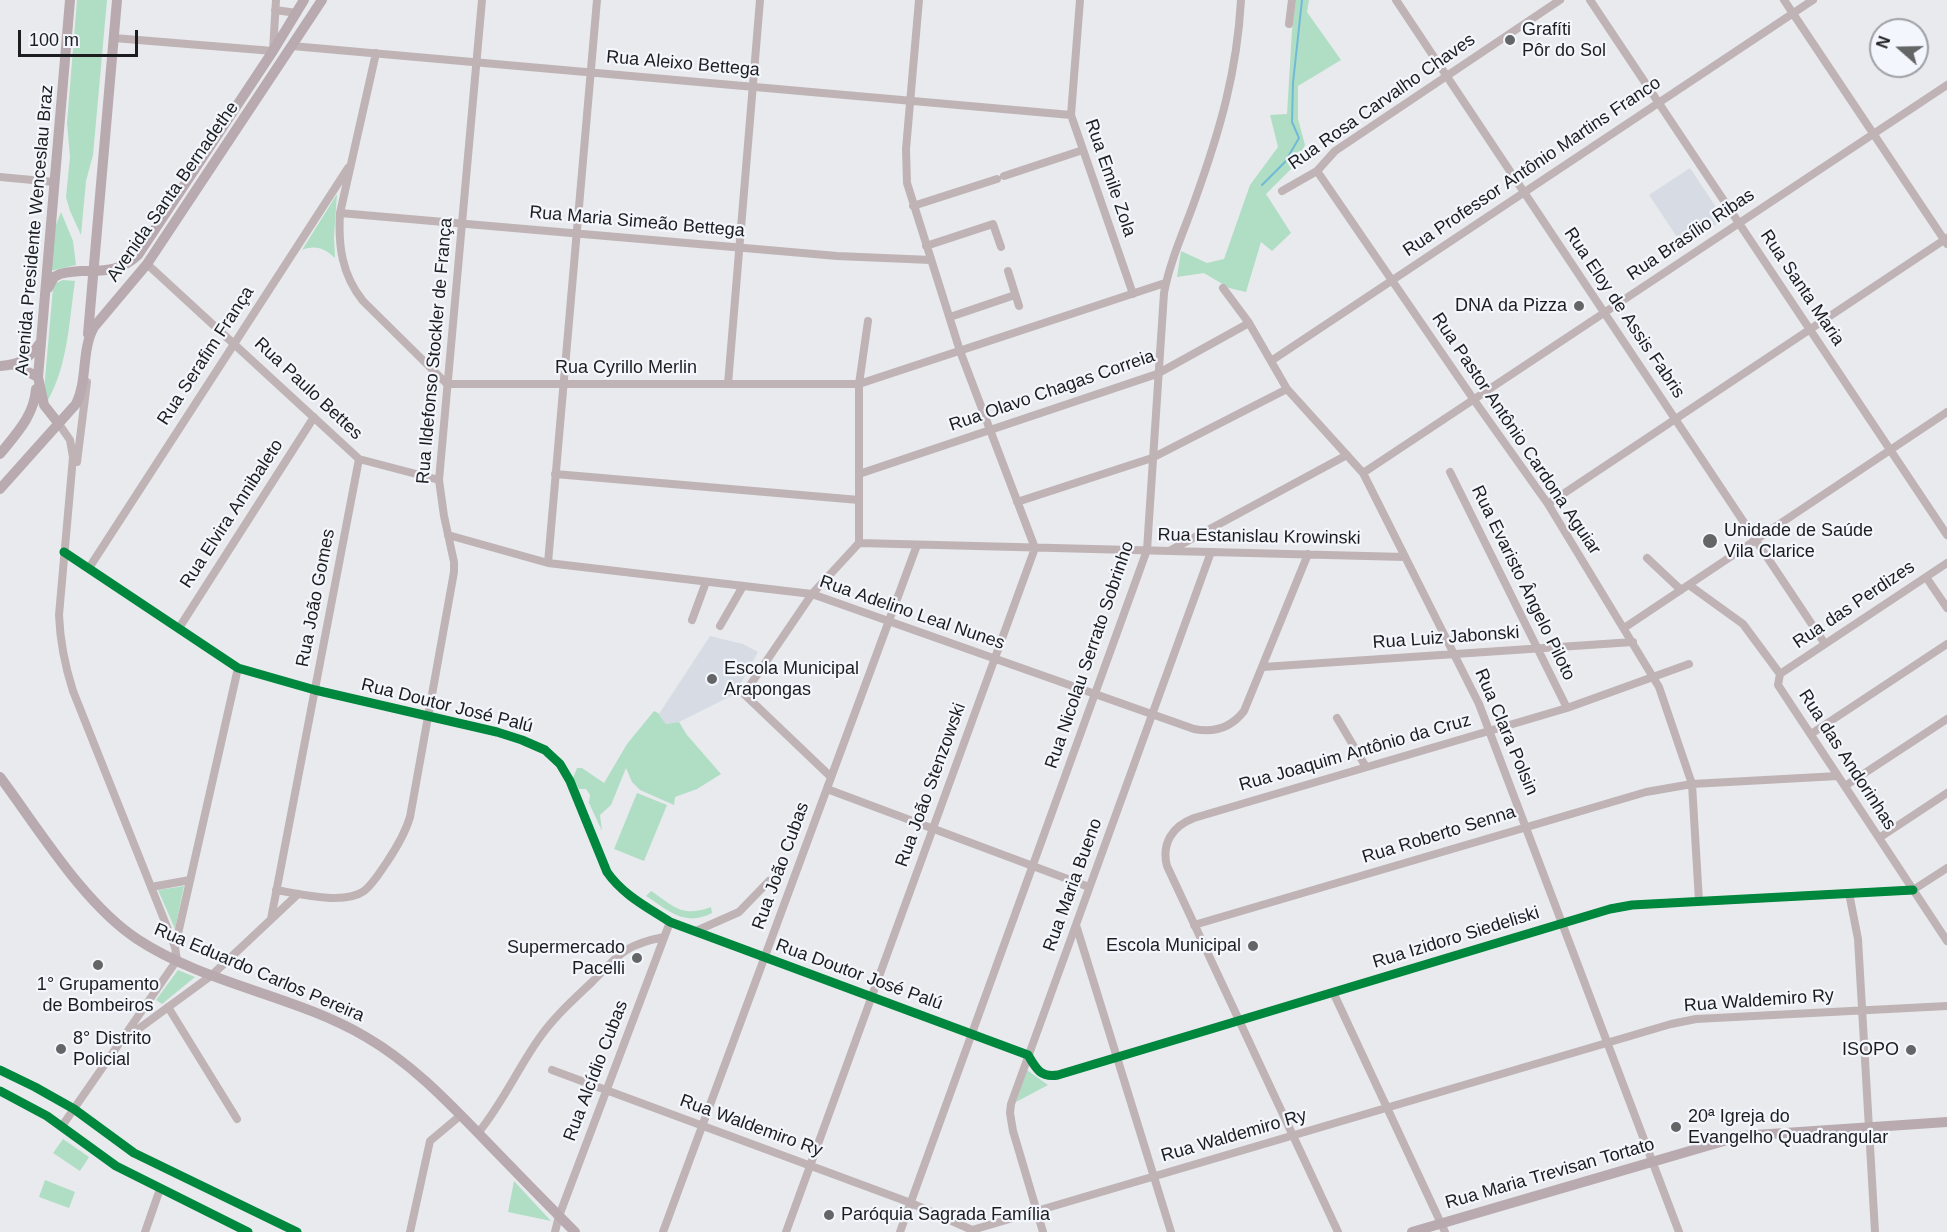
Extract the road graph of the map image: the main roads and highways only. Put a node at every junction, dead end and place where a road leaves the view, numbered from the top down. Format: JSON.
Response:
{"nodes":[{"id":1,"x":70,"y":0,"type":"edge"},
{"id":2,"x":117,"y":0,"type":"edge"},
{"id":3,"x":304,"y":0,"type":"edge"},
{"id":4,"x":322,"y":0,"type":"edge"},
{"id":5,"x":94,"y":272,"type":"junction"},
{"id":6,"x":44,"y":297,"type":"junction"},
{"id":7,"x":88,"y":337,"type":"junction"},
{"id":8,"x":40,"y":343,"type":"junction"},
{"id":9,"x":14,"y":365,"type":"junction"},
{"id":10,"x":0,"y":366,"type":"edge"},
{"id":11,"x":38,"y":377,"type":"junction"},
{"id":12,"x":59,"y":424,"type":"junction"},
{"id":13,"x":0,"y":454,"type":"edge"},
{"id":14,"x":0,"y":489,"type":"edge"},
{"id":15,"x":0,"y":777,"type":"edge"},
{"id":16,"x":1947,"y":1122,"type":"edge"},
{"id":17,"x":1443,"y":1228,"type":"edge"},
{"id":18,"x":575,"y":1232,"type":"edge"},
{"id":19,"x":1412,"y":1232,"type":"edge"}],
"edges":[{"from":1,"to":6,"type":"main road","name":"Avenida Presidente Wenceslau Braz"},
{"from":2,"to":5,"type":"main road","name":"Avenida Presidente Wenceslau Braz"},
{"from":3,"to":5,"type":"main road","name":"Avenida Santa Bernadethe"},
{"from":4,"to":7,"type":"main road","name":"Avenida Santa Bernadethe"},
{"from":5,"to":6,"type":"main road","name":"Avenida Santa Bernadethe"},
{"from":5,"to":7,"type":"main road","name":"Avenida Presidente Wenceslau Braz"},
{"from":6,"to":8,"type":"main road","name":"Avenida Presidente Wenceslau Braz"},
{"from":7,"to":12,"type":"main road","name":"Avenida Santa Bernadethe"},
{"from":8,"to":9,"type":"main road"},
{"from":8,"to":11,"type":"main road","name":"Avenida Presidente Wenceslau Braz"},
{"from":9,"to":10,"type":"main road"},
{"from":9,"to":11,"type":"main road"},
{"from":11,"to":12,"type":"main road","name":"Avenida Presidente Wenceslau Braz"},
{"from":11,"to":13,"type":"main road"},
{"from":12,"to":14,"type":"main road","name":"Avenida Santa Bernadethe"},
{"from":15,"to":18,"type":"main road","name":"Rua Eduardo Carlos Pereira"},
{"from":16,"to":17,"type":"main road","name":"Rua Maria Trevisan Tortato"},
{"from":17,"to":19,"type":"main road","name":"Rua Maria Trevisan Tortato"}]}
